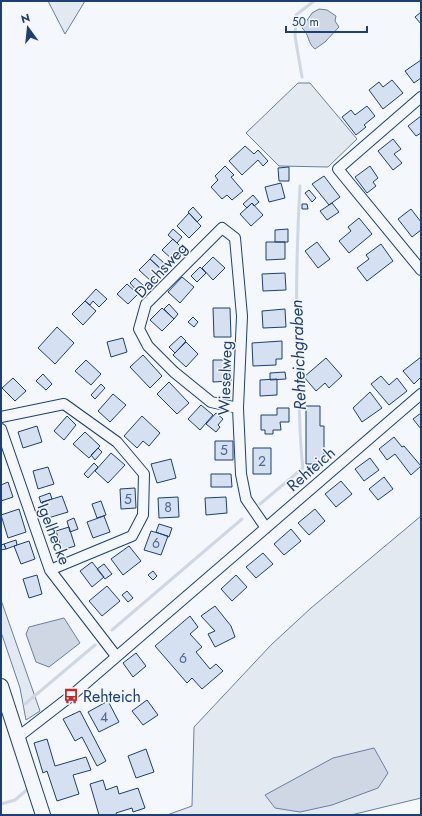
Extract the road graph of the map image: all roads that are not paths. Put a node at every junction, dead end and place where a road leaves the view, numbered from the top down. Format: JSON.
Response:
{"nodes":[{"id":1,"x":421,"y":97,"type":"edge"},
{"id":2,"x":222,"y":228,"type":"joint"},
{"id":3,"x":421,"y":270,"type":"edge"},
{"id":4,"x":421,"y":394,"type":"edge"},
{"id":5,"x":238,"y":408,"type":"junction"},
{"id":6,"x":1,"y":417,"type":"edge"},
{"id":7,"x":1,"y":429,"type":"edge"},
{"id":8,"x":266,"y":528,"type":"junction"},
{"id":9,"x":50,"y":570,"type":"junction"},
{"id":10,"x":116,"y":656,"type":"junction"},
{"id":11,"x":1,"y":686,"type":"edge"},
{"id":12,"x":18,"y":737,"type":"junction"},
{"id":13,"x":43,"y":815,"type":"edge"}],
"edges":[{"from":1,"to":3,"type":"street"},
{"from":2,"to":5,"type":"street","name":"Wieselweg"},
{"from":2,"to":5,"type":"street","name":"Dachsweg"},
{"from":4,"to":8,"type":"street","name":"Rehteich"},
{"from":5,"to":8,"type":"street","name":"Wieselweg"},
{"from":6,"to":9,"type":"street"},
{"from":7,"to":9,"type":"street","name":"Igelhecke"},
{"from":8,"to":10,"type":"street","name":"Rehteich"},
{"from":9,"to":10,"type":"street","name":"Igelhecke"},
{"from":10,"to":12,"type":"street","name":"Rehteich"},
{"from":11,"to":12,"type":"main road"},
{"from":12,"to":13,"type":"main road"}]}
